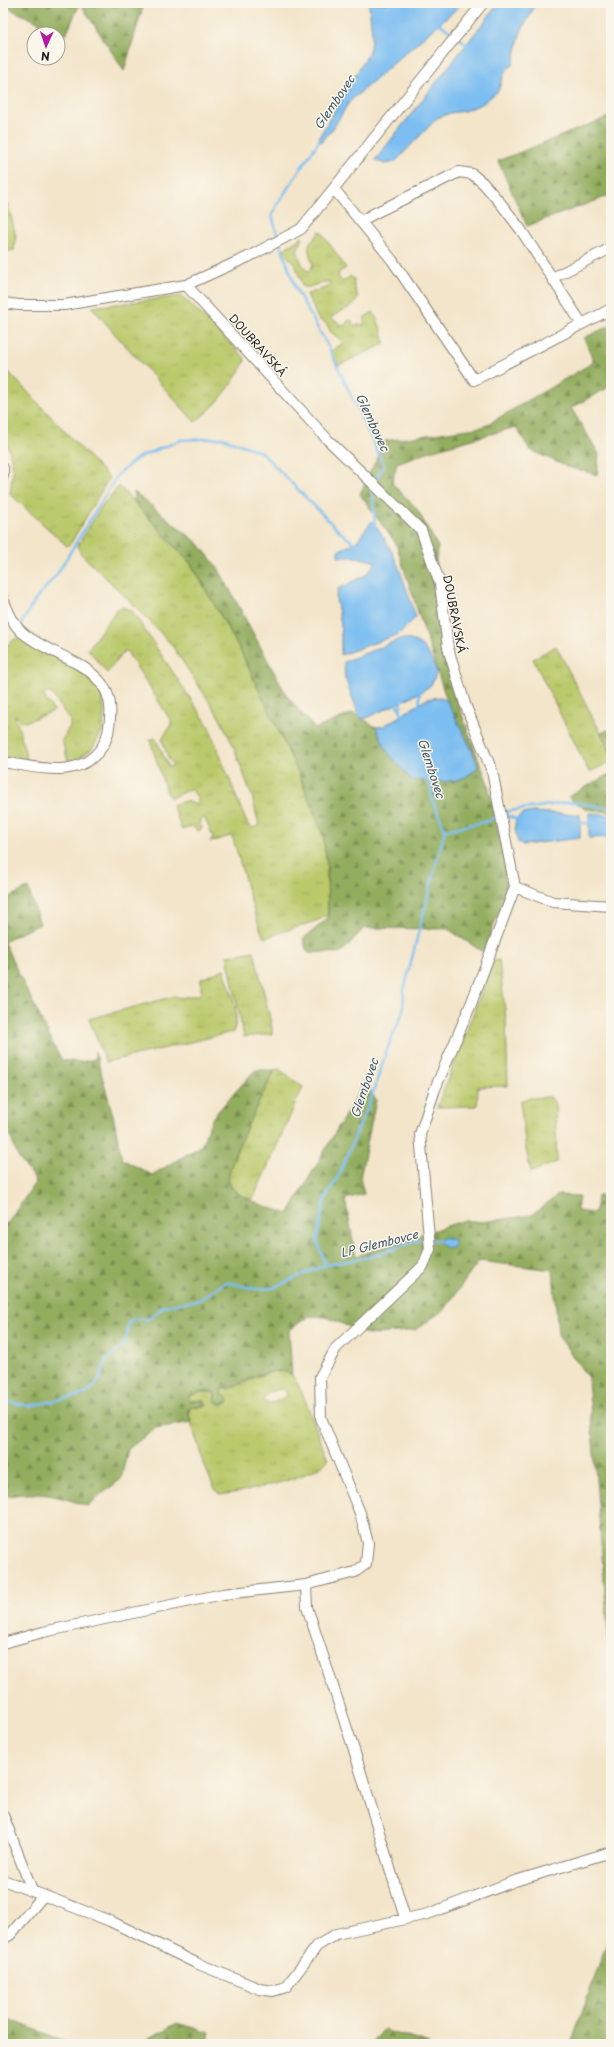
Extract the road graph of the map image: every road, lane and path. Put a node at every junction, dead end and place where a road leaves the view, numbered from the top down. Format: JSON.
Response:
{"nodes":[{"id":1,"x":482,"y":3,"type":"edge"},
{"id":2,"x":334,"y":188,"type":"junction"},
{"id":3,"x":361,"y":222,"type":"junction"},
{"id":4,"x":611,"y":248,"type":"edge"},
{"id":5,"x":552,"y":278,"type":"junction"},
{"id":6,"x":186,"y":285,"type":"junction"},
{"id":7,"x":3,"y":303,"type":"edge"},
{"id":8,"x":611,"y":309,"type":"edge"},
{"id":9,"x":582,"y":324,"type":"junction"},
{"id":10,"x":3,"y":468,"type":"edge"},
{"id":11,"x":3,"y":476,"type":"edge"},
{"id":12,"x":3,"y":599,"type":"edge"},
{"id":13,"x":3,"y":762,"type":"edge"},
{"id":14,"x":515,"y":888,"type":"junction"},
{"id":15,"x":611,"y":906,"type":"edge"},
{"id":16,"x":306,"y":1585,"type":"junction"},
{"id":17,"x":3,"y":1644,"type":"edge"},
{"id":18,"x":3,"y":1815,"type":"edge"},
{"id":19,"x":611,"y":1852,"type":"edge"},
{"id":20,"x":3,"y":1880,"type":"edge"},
{"id":21,"x":32,"y":1890,"type":"junction"},
{"id":22,"x":43,"y":1896,"type":"junction"},
{"id":23,"x":405,"y":1918,"type":"junction"},
{"id":24,"x":3,"y":1939,"type":"edge"}],
"edges":[{"from":1,"to":2,"type":"street"},
{"from":2,"to":3,"type":"street"},
{"from":2,"to":6,"type":"street"},
{"from":3,"to":5,"type":"street"},
{"from":3,"to":9,"type":"street"},
{"from":4,"to":5,"type":"street"},
{"from":5,"to":9,"type":"street"},
{"from":6,"to":7,"type":"street"},
{"from":6,"to":14,"type":"street","name":"DOUBRAVSKÁ"},
{"from":8,"to":9,"type":"street"},
{"from":10,"to":11,"type":"street"},
{"from":12,"to":13,"type":"street"},
{"from":14,"to":15,"type":"street"},
{"from":14,"to":16,"type":"street"},
{"from":16,"to":17,"type":"street"},
{"from":16,"to":23,"type":"street"},
{"from":18,"to":21,"type":"street"},
{"from":19,"to":23,"type":"street"},
{"from":20,"to":21,"type":"street"},
{"from":21,"to":22,"type":"street"},
{"from":22,"to":23,"type":"street"},
{"from":22,"to":24,"type":"street"}]}
